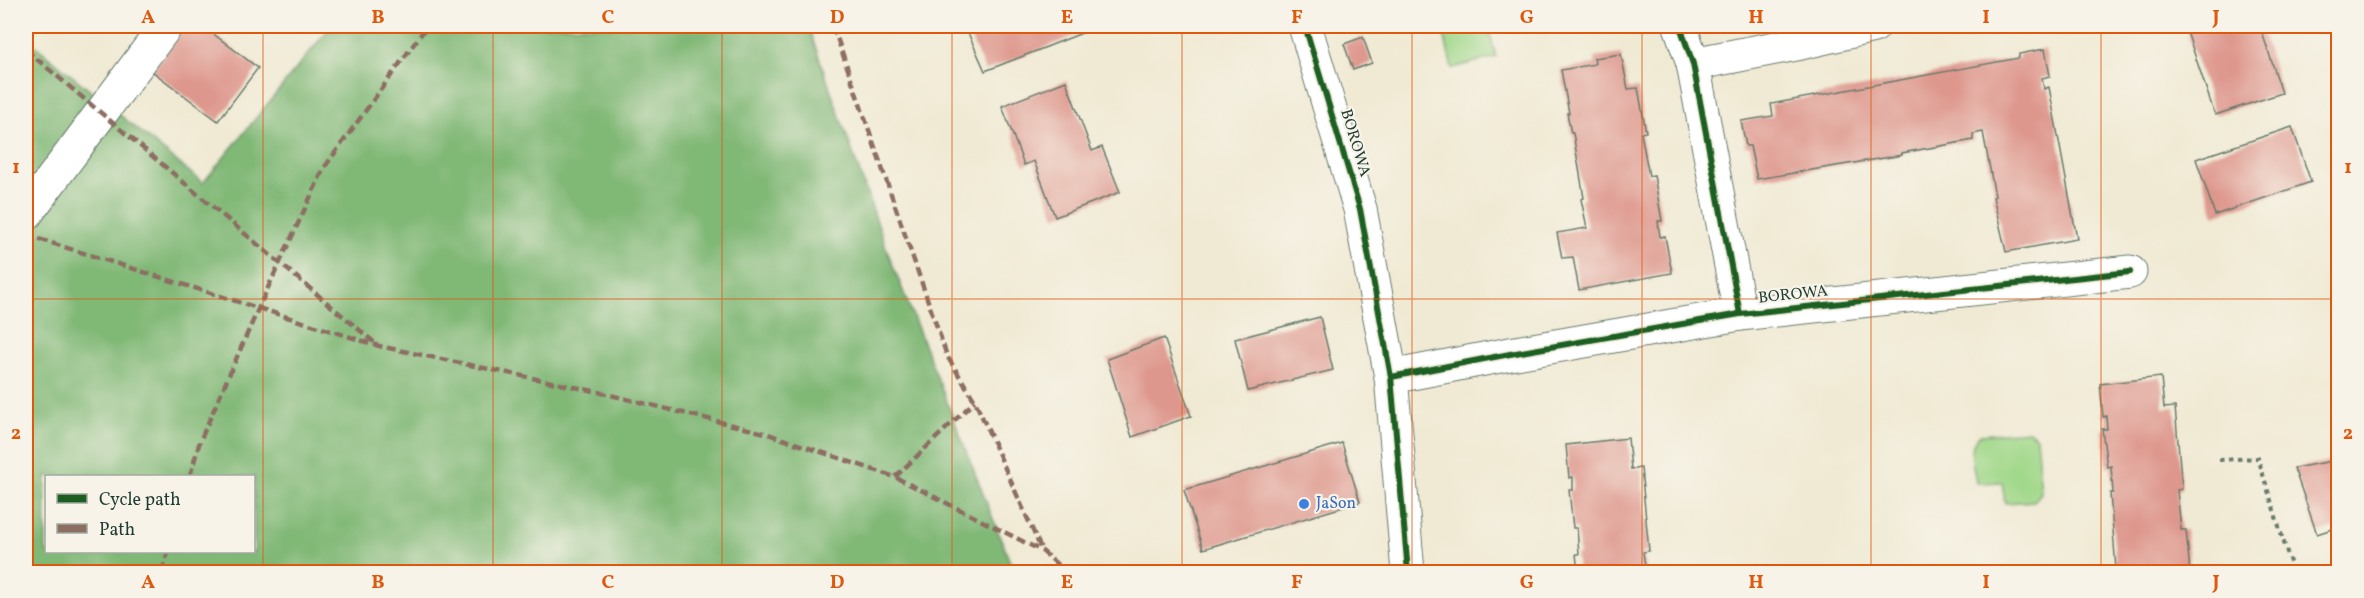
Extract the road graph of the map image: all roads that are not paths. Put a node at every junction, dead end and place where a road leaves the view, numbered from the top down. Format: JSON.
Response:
{"nodes":[{"id":1,"x":166,"y":26,"type":"edge"},
{"id":2,"x":1305,"y":26,"type":"edge"},
{"id":3,"x":1680,"y":26,"type":"edge"},
{"id":4,"x":1874,"y":26,"type":"edge"},
{"id":5,"x":1799,"y":34,"type":"edge"},
{"id":6,"x":1693,"y":64,"type":"junction"},
{"id":7,"x":26,"y":214,"type":"edge"},
{"id":8,"x":2130,"y":272,"type":"dead end"},
{"id":9,"x":1740,"y":314,"type":"junction"},
{"id":10,"x":1391,"y":377,"type":"junction"},
{"id":11,"x":1408,"y":573,"type":"edge"}],
"edges":[{"from":1,"to":7,"type":"street"},
{"from":2,"to":10,"type":"street","name":"BOROWA"},
{"from":3,"to":6,"type":"street"},
{"from":4,"to":5,"type":"street"},
{"from":5,"to":6,"type":"street"},
{"from":6,"to":9,"type":"street"},
{"from":8,"to":9,"type":"street","name":"BOROWA"},
{"from":9,"to":10,"type":"street","name":"BOROWA"},
{"from":10,"to":11,"type":"street","name":"BOROWA"}]}
